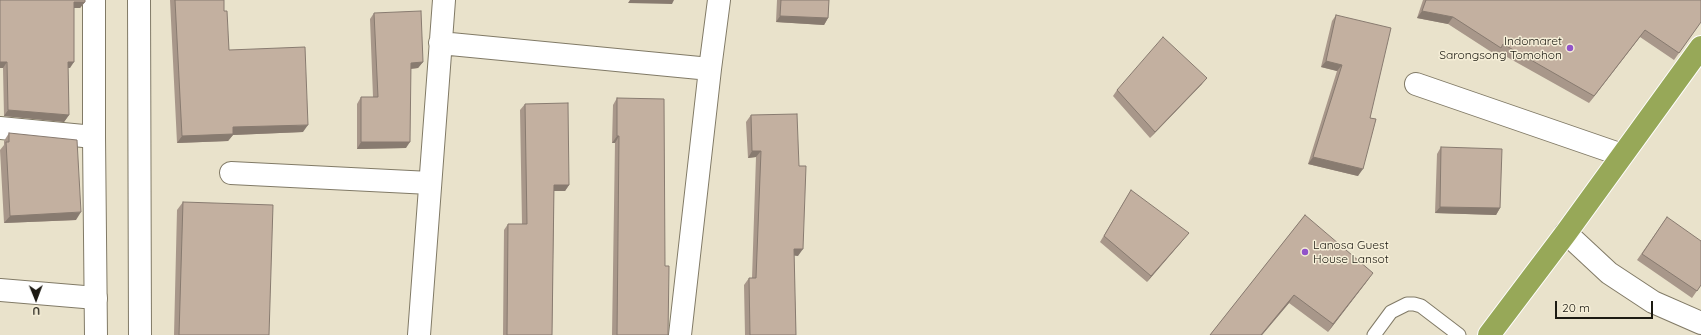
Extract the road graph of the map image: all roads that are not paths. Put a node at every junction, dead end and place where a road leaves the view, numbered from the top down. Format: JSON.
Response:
{"nodes":[{"id":1,"x":94,"y":0,"type":"edge"},
{"id":2,"x":139,"y":0,"type":"edge"},
{"id":3,"x":444,"y":0,"type":"edge"},
{"id":4,"x":719,"y":0,"type":"edge"},
{"id":5,"x":440,"y":43,"type":"junction"},
{"id":6,"x":1701,"y":47,"type":"edge"},
{"id":7,"x":710,"y":69,"type":"junction"},
{"id":8,"x":1416,"y":84,"type":"dead end"},
{"id":9,"x":0,"y":128,"type":"edge"},
{"id":10,"x":94,"y":138,"type":"junction"},
{"id":11,"x":1622,"y":155,"type":"junction"},
{"id":12,"x":231,"y":173,"type":"dead end"},
{"id":13,"x":430,"y":183,"type":"junction"},
{"id":14,"x":1566,"y":233,"type":"junction"},
{"id":15,"x":0,"y":290,"type":"edge"},
{"id":16,"x":96,"y":298,"type":"junction"},
{"id":17,"x":1701,"y":323,"type":"edge"},
{"id":18,"x":96,"y":335,"type":"edge"},
{"id":19,"x":140,"y":335,"type":"edge"},
{"id":20,"x":419,"y":335,"type":"edge"},
{"id":21,"x":680,"y":335,"type":"edge"},
{"id":22,"x":1374,"y":335,"type":"edge"},
{"id":23,"x":1459,"y":335,"type":"edge"},
{"id":24,"x":1489,"y":335,"type":"edge"}],
"edges":[{"from":1,"to":10,"type":"street"},
{"from":2,"to":19,"type":"street"},
{"from":3,"to":5,"type":"street"},
{"from":4,"to":7,"type":"street"},
{"from":5,"to":7,"type":"street"},
{"from":5,"to":13,"type":"street"},
{"from":6,"to":11,"type":"highway"},
{"from":7,"to":21,"type":"street"},
{"from":8,"to":11,"type":"street"},
{"from":9,"to":10,"type":"street"},
{"from":10,"to":16,"type":"street"},
{"from":11,"to":14,"type":"highway"},
{"from":12,"to":13,"type":"street"},
{"from":13,"to":20,"type":"street"},
{"from":14,"to":17,"type":"street"},
{"from":14,"to":24,"type":"highway"},
{"from":15,"to":16,"type":"street"},
{"from":16,"to":18,"type":"street"},
{"from":22,"to":23,"type":"lane"}]}
